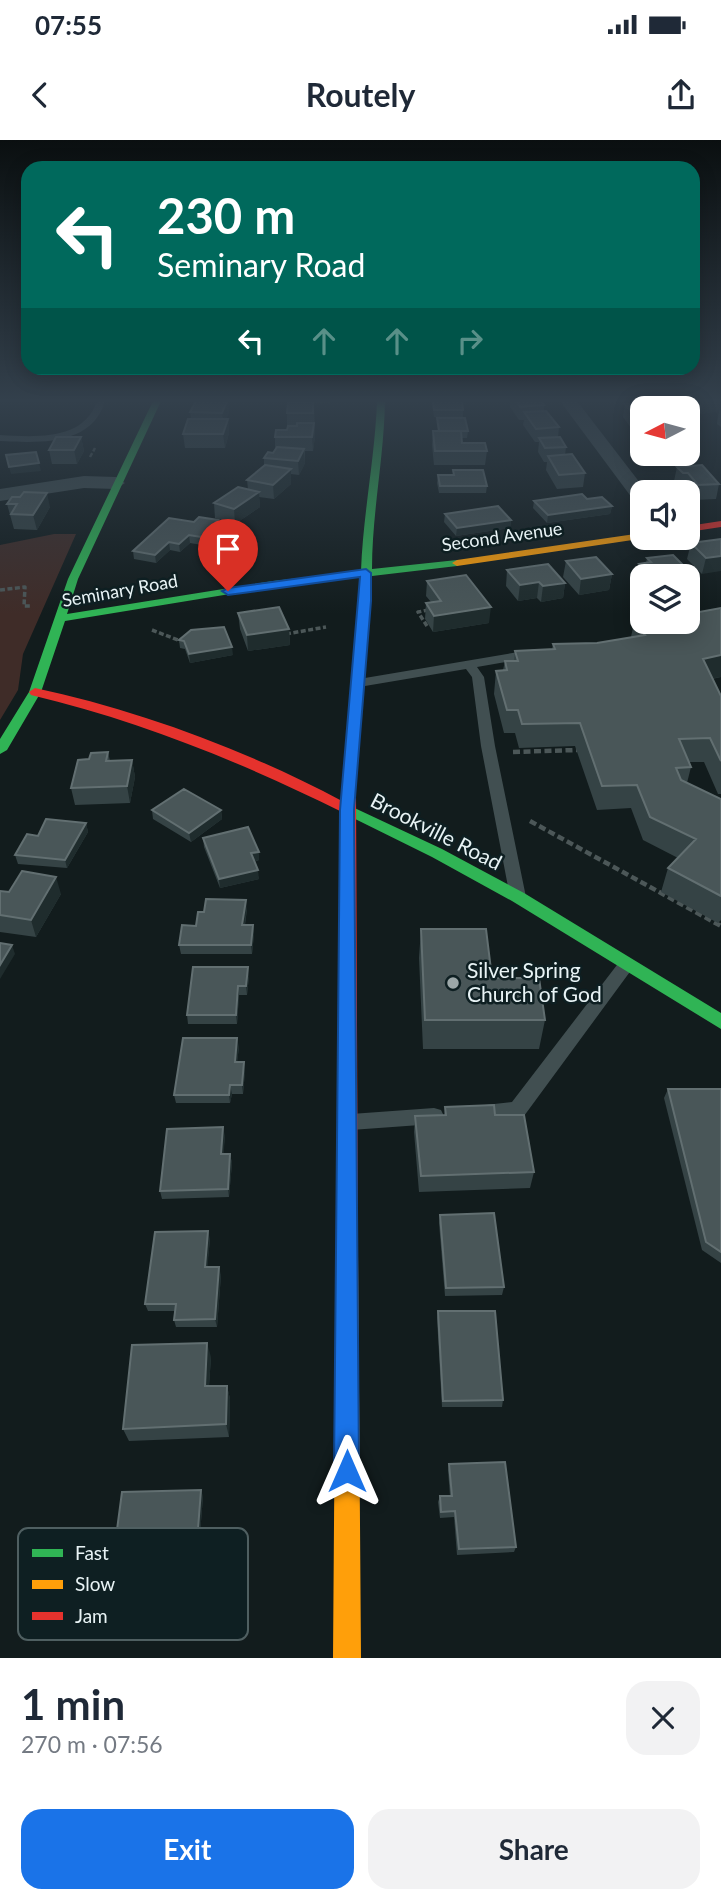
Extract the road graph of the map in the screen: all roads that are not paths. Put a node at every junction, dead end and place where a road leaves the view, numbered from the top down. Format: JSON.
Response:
{"nodes":[{"id":1,"x":121,"y":472,"type":"edge"},
{"id":2,"x":376,"y":472,"type":"edge"},
{"id":3,"x":116,"y":482,"type":"junction"},
{"id":4,"x":0,"y":495,"type":"edge"},
{"id":5,"x":721,"y":524,"type":"edge"},
{"id":6,"x":700,"y":527,"type":"edge"},
{"id":7,"x":630,"y":538,"type":"edge"},
{"id":8,"x":366,"y":573,"type":"junction"},
{"id":9,"x":58,"y":619,"type":"junction"},
{"id":10,"x":548,"y":651,"type":"edge"},
{"id":11,"x":468,"y":664,"type":"junction"},
{"id":12,"x":359,"y":683,"type":"junction"},
{"id":13,"x":35,"y":692,"type":"junction"},
{"id":14,"x":0,"y":750,"type":"edge"},
{"id":15,"x":347,"y":810,"type":"junction"},
{"id":16,"x":518,"y":897,"type":"junction"},
{"id":17,"x":626,"y":965,"type":"junction"},
{"id":18,"x":721,"y":1022,"type":"edge"},
{"id":19,"x":347,"y":1122,"type":"junction"},
{"id":20,"x":347,"y":1658,"type":"edge"}],
"edges":[{"from":1,"to":3,"type":"street"},
{"from":2,"to":8,"type":"street"},
{"from":3,"to":4,"type":"street"},
{"from":3,"to":9,"type":"street"},
{"from":5,"to":6,"type":"street"},
{"from":7,"to":8,"type":"street","name":"Second Avenue"},
{"from":8,"to":9,"type":"street","name":"Seminary Road"},
{"from":8,"to":12,"type":"street"},
{"from":9,"to":13,"type":"street","name":"Seminary Road"},
{"from":10,"to":11,"type":"lane"},
{"from":11,"to":12,"type":"lane"},
{"from":11,"to":16,"type":"lane"},
{"from":12,"to":15,"type":"street"},
{"from":13,"to":14,"type":"street","name":"Seminary Road"},
{"from":13,"to":15,"type":"street","name":"Brookville Road"},
{"from":15,"to":16,"type":"street","name":"Brookville Road"},
{"from":15,"to":19,"type":"street"},
{"from":16,"to":17,"type":"street","name":"Brookville Road"},
{"from":17,"to":18,"type":"street","name":"Brookville Road"},
{"from":17,"to":19,"type":"lane"},
{"from":19,"to":20,"type":"street"}]}
